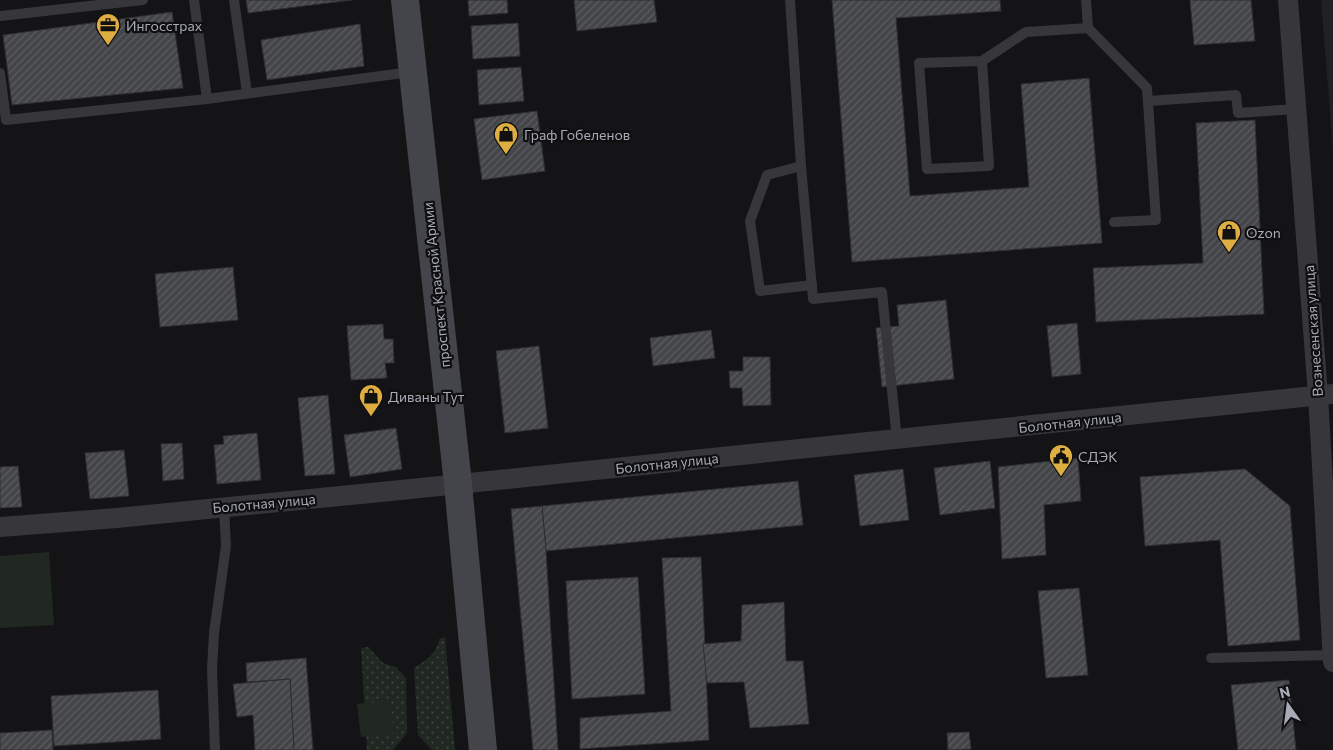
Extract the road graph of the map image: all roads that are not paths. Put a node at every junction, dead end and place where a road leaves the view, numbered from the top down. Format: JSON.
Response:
{"nodes":[{"id":1,"x":143,"y":0,"type":"edge"},
{"id":2,"x":194,"y":0,"type":"edge"},
{"id":3,"x":234,"y":0,"type":"edge"},
{"id":4,"x":405,"y":0,"type":"edge"},
{"id":5,"x":790,"y":0,"type":"edge"},
{"id":6,"x":1086,"y":0,"type":"edge"},
{"id":7,"x":1288,"y":0,"type":"edge"},
{"id":8,"x":0,"y":16,"type":"edge"},
{"id":9,"x":1088,"y":28,"type":"junction"},
{"id":10,"x":982,"y":61,"type":"junction"},
{"id":11,"x":412,"y":72,"type":"junction"},
{"id":12,"x":0,"y":73,"type":"edge"},
{"id":13,"x":247,"y":93,"type":"junction"},
{"id":14,"x":207,"y":99,"type":"junction"},
{"id":15,"x":1148,"y":102,"type":"junction"},
{"id":16,"x":1296,"y":109,"type":"junction"},
{"id":17,"x":801,"y":166,"type":"junction"},
{"id":18,"x":1114,"y":222,"type":"dead end"},
{"id":19,"x":812,"y":286,"type":"junction"},
{"id":20,"x":1326,"y":394,"type":"edge"},
{"id":21,"x":897,"y":440,"type":"junction"},
{"id":22,"x":458,"y":484,"type":"junction"},
{"id":23,"x":224,"y":507,"type":"junction"},
{"id":24,"x":0,"y":527,"type":"edge"},
{"id":25,"x":1211,"y":658,"type":"dead end"},
{"id":26,"x":1333,"y":658,"type":"edge"},
{"id":27,"x":215,"y":750,"type":"edge"},
{"id":28,"x":483,"y":750,"type":"edge"}],
"edges":[{"from":1,"to":8,"type":"lane"},
{"from":2,"to":14,"type":"lane"},
{"from":3,"to":13,"type":"lane"},
{"from":4,"to":11,"type":"main road","name":"проспект Красной Армии"},
{"from":5,"to":17,"type":"lane"},
{"from":6,"to":9,"type":"lane"},
{"from":7,"to":16,"type":"street","name":"Вознесенская улица"},
{"from":9,"to":10,"type":"lane"},
{"from":9,"to":15,"type":"lane"},
{"from":10,"to":10,"type":"lane"},
{"from":11,"to":13,"type":"lane"},
{"from":11,"to":22,"type":"main road","name":"проспект Красной Армии"},
{"from":12,"to":14,"type":"lane"},
{"from":13,"to":14,"type":"lane"},
{"from":15,"to":16,"type":"lane"},
{"from":15,"to":18,"type":"lane"},
{"from":16,"to":20,"type":"street","name":"Вознесенская улица"},
{"from":17,"to":19,"type":"lane"},
{"from":17,"to":19,"type":"lane"},
{"from":19,"to":21,"type":"lane"},
{"from":20,"to":21,"type":"street","name":"Болотная улица"},
{"from":20,"to":26,"type":"street","name":"Вознесенская улица"},
{"from":21,"to":22,"type":"street","name":"Болотная улица"},
{"from":22,"to":23,"type":"street","name":"Болотная улица"},
{"from":22,"to":28,"type":"main road","name":"проспект Красной Армии"},
{"from":23,"to":24,"type":"street","name":"Болотная улица"},
{"from":23,"to":27,"type":"lane"},
{"from":25,"to":26,"type":"lane"}]}
